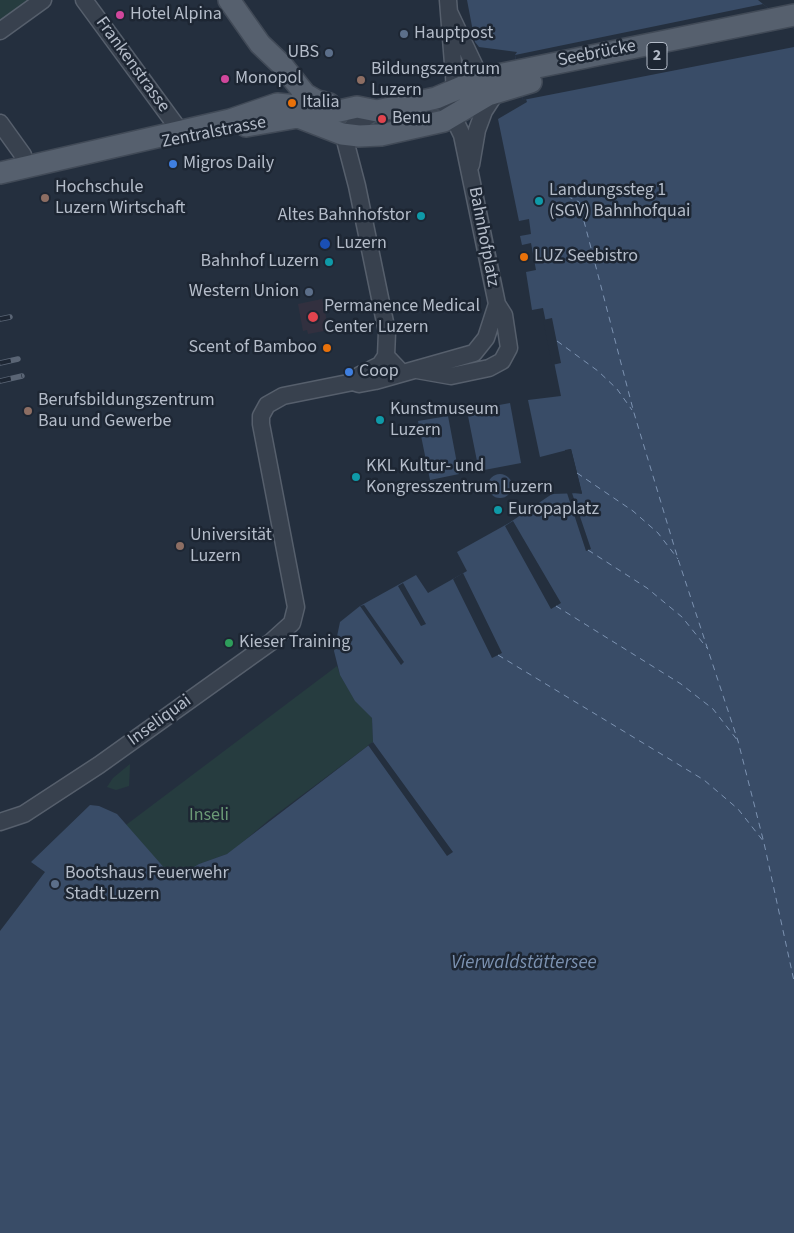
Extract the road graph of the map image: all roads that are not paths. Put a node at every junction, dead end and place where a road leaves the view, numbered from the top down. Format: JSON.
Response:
{"nodes":[{"id":1,"x":43,"y":0,"type":"edge"},
{"id":2,"x":84,"y":0,"type":"edge"},
{"id":3,"x":229,"y":0,"type":"edge"},
{"id":4,"x":449,"y":7,"type":"edge"},
{"id":5,"x":790,"y":23,"type":"edge"},
{"id":6,"x":0,"y":31,"type":"edge"},
{"id":7,"x":260,"y":44,"type":"junction"},
{"id":8,"x":490,"y":84,"type":"junction"},
{"id":9,"x":445,"y":93,"type":"junction"},
{"id":10,"x":346,"y":109,"type":"junction"},
{"id":11,"x":377,"y":111,"type":"junction"},
{"id":12,"x":299,"y":112,"type":"junction"},
{"id":13,"x":454,"y":116,"type":"junction"},
{"id":14,"x":0,"y":123,"type":"edge"},
{"id":15,"x":178,"y":132,"type":"junction"},
{"id":16,"x":348,"y":135,"type":"junction"},
{"id":17,"x":77,"y":156,"type":"junction"},
{"id":18,"x":25,"y":168,"type":"junction"},
{"id":19,"x":470,"y":169,"type":"junction"},
{"id":20,"x":0,"y":173,"type":"edge"},
{"id":21,"x":497,"y":304,"type":"junction"},
{"id":22,"x":386,"y":356,"type":"junction"},
{"id":23,"x":410,"y":371,"type":"junction"},
{"id":24,"x":353,"y":382,"type":"junction"},
{"id":25,"x":0,"y":822,"type":"edge"}],
"edges":[{"from":1,"to":6,"type":"street"},
{"from":2,"to":15,"type":"street","name":"Frankenstrasse"},
{"from":3,"to":7,"type":"main road","number":"2"},
{"from":4,"to":8,"type":"street"},
{"from":4,"to":9,"type":"street"},
{"from":5,"to":8,"type":"main road","name":"Seebrücke","number":"2"},
{"from":7,"to":10,"type":"main road","number":"2"},
{"from":7,"to":12,"type":"main road","number":"2"},
{"from":8,"to":9,"type":"main road","number":"2"},
{"from":8,"to":13,"type":"main road","number":"2"},
{"from":8,"to":19,"type":"street","name":"Bahnhofplatz"},
{"from":9,"to":11,"type":"main road","number":"2"},
{"from":9,"to":13,"type":"street","name":"Bahnhofplatz"},
{"from":10,"to":11,"type":"main road","number":"2"},
{"from":10,"to":12,"type":"main road","name":"Zentralstrasse"},
{"from":11,"to":16,"type":"street"},
{"from":12,"to":15,"type":"main road","name":"Zentralstrasse"},
{"from":12,"to":16,"type":"main road","name":"Zentralstrasse","number":"2"},
{"from":12,"to":17,"type":"main road","name":"Zentralstrasse"},
{"from":13,"to":16,"type":"main road","number":"2"},
{"from":13,"to":19,"type":"street","name":"Bahnhofplatz"},
{"from":14,"to":18,"type":"street"},
{"from":15,"to":17,"type":"main road","name":"Zentralstrasse"},
{"from":16,"to":22,"type":"street"},
{"from":17,"to":18,"type":"main road","name":"Zentralstrasse"},
{"from":18,"to":20,"type":"main road","name":"Zentralstrasse"},
{"from":19,"to":21,"type":"street","name":"Bahnhofplatz"},
{"from":21,"to":23,"type":"street","name":"Bahnhofplatz"},
{"from":21,"to":23,"type":"street","name":"Bahnhofplatz"},
{"from":22,"to":23,"type":"street"},
{"from":22,"to":24,"type":"street"},
{"from":23,"to":24,"type":"street"},
{"from":24,"to":25,"type":"street","name":"Inseliquai"}]}
